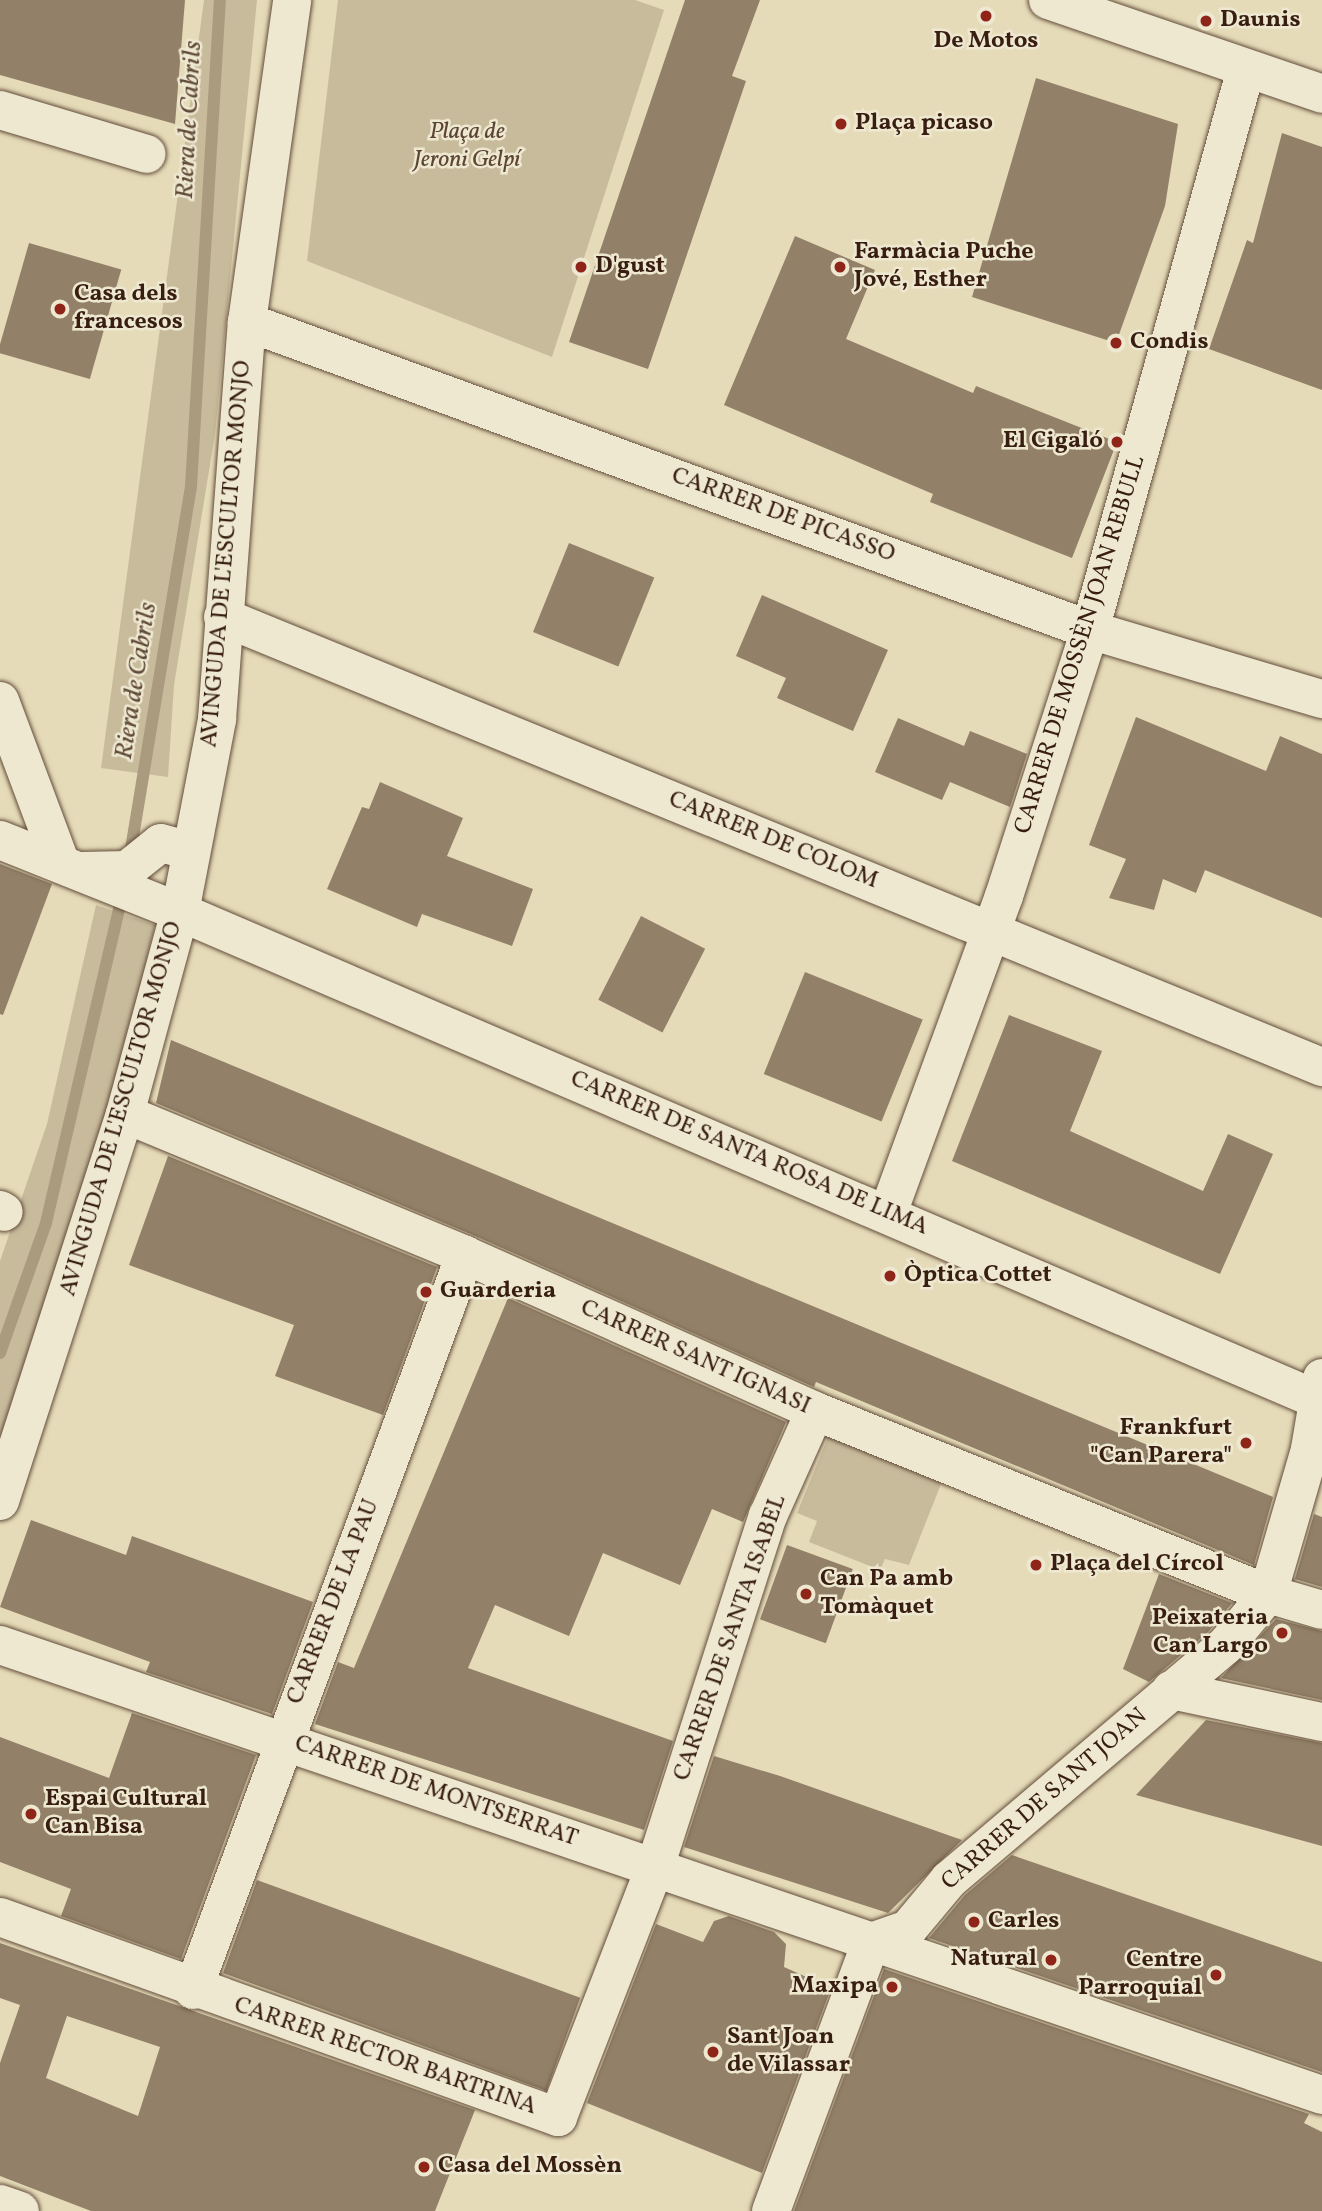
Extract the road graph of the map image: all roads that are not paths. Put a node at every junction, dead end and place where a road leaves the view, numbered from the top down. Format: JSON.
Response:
{"nodes":[{"id":1,"x":292,"y":0,"type":"edge"},
{"id":2,"x":1048,"y":0,"type":"edge"},
{"id":3,"x":1246,"y":69,"type":"junction"},
{"id":4,"x":1322,"y":94,"type":"edge"},
{"id":5,"x":0,"y":110,"type":"edge"},
{"id":6,"x":147,"y":154,"type":"dead end"},
{"id":7,"x":247,"y":322,"type":"junction"},
{"id":8,"x":223,"y":617,"type":"junction"},
{"id":9,"x":1090,"y":629,"type":"junction"},
{"id":10,"x":1322,"y":699,"type":"edge"},
{"id":11,"x":0,"y":701,"type":"edge"},
{"id":12,"x":0,"y":840,"type":"edge"},
{"id":13,"x":191,"y":851,"type":"junction"},
{"id":14,"x":70,"y":868,"type":"junction"},
{"id":15,"x":180,"y":912,"type":"junction"},
{"id":16,"x":991,"y":930,"type":"junction"},
{"id":17,"x":1322,"y":1067,"type":"edge"},
{"id":18,"x":125,"y":1114,"type":"junction"},
{"id":19,"x":888,"y":1213,"type":"junction"},
{"id":20,"x":465,"y":1255,"type":"junction"},
{"id":21,"x":1320,"y":1389,"type":"edge"},
{"id":22,"x":815,"y":1411,"type":"junction"},
{"id":23,"x":0,"y":1501,"type":"edge"},
{"id":24,"x":1268,"y":1594,"type":"junction"},
{"id":25,"x":1322,"y":1610,"type":"edge"},
{"id":26,"x":0,"y":1645,"type":"edge"},
{"id":27,"x":1171,"y":1690,"type":"junction"},
{"id":28,"x":1322,"y":1722,"type":"edge"},
{"id":29,"x":282,"y":1740,"type":"junction"},
{"id":30,"x":655,"y":1867,"type":"junction"},
{"id":31,"x":0,"y":1917,"type":"edge"},
{"id":32,"x":871,"y":1942,"type":"junction"},
{"id":33,"x":193,"y":1990,"type":"junction"},
{"id":34,"x":1322,"y":2095,"type":"edge"},
{"id":35,"x":0,"y":2204,"type":"edge"},
{"id":36,"x":20,"y":2211,"type":"edge"},
{"id":37,"x":771,"y":2211,"type":"edge"}],
"edges":[{"from":1,"to":7,"type":"street","name":"AVINGUDA DE L'ESCULTOR MONJO"},
{"from":2,"to":3,"type":"street"},
{"from":3,"to":4,"type":"street"},
{"from":3,"to":9,"type":"street","name":"CARRER DE MOSSÈN JOAN REBULL"},
{"from":5,"to":6,"type":"street"},
{"from":7,"to":8,"type":"street","name":"AVINGUDA DE L'ESCULTOR MONJO"},
{"from":7,"to":9,"type":"street","name":"CARRER DE PICASSO"},
{"from":8,"to":13,"type":"street","name":"AVINGUDA DE L'ESCULTOR MONJO"},
{"from":8,"to":16,"type":"street","name":"CARRER DE COLOM"},
{"from":9,"to":10,"type":"street","name":"CARRER DE PICASSO"},
{"from":9,"to":16,"type":"street","name":"CARRER DE MOSSÈN JOAN REBULL"},
{"from":11,"to":14,"type":"street"},
{"from":12,"to":14,"type":"street","name":"CARRER DE SANTA ROSA DE LIMA"},
{"from":13,"to":14,"type":"street"},
{"from":13,"to":15,"type":"street","name":"AVINGUDA DE L'ESCULTOR MONJO"},
{"from":14,"to":15,"type":"street","name":"CARRER DE SANTA ROSA DE LIMA"},
{"from":15,"to":18,"type":"street","name":"AVINGUDA DE L'ESCULTOR MONJO"},
{"from":15,"to":19,"type":"street","name":"CARRER DE SANTA ROSA DE LIMA"},
{"from":16,"to":17,"type":"street","name":"CARRER DE COLOM"},
{"from":16,"to":19,"type":"street","name":"CARRER DE MOSSÈN JOAN REBULL"},
{"from":18,"to":20,"type":"street","name":"CARRER SANT IGNASI"},
{"from":18,"to":23,"type":"street","name":"AVINGUDA DE L'ESCULTOR MONJO"},
{"from":19,"to":21,"type":"street","name":"CARRER DE SANTA ROSA DE LIMA"},
{"from":20,"to":22,"type":"street","name":"CARRER SANT IGNASI"},
{"from":20,"to":29,"type":"street","name":"CARRER DE LA PAU"},
{"from":21,"to":24,"type":"street"},
{"from":22,"to":24,"type":"street","name":"CARRER SANT IGNASI"},
{"from":22,"to":30,"type":"street","name":"CARRER DE SANTA ISABEL"},
{"from":24,"to":25,"type":"street","name":"CARRER SANT IGNASI"},
{"from":24,"to":27,"type":"street","name":"CARRER DE SANT JOAN"},
{"from":26,"to":29,"type":"street","name":"CARRER DE MONTSERRAT"},
{"from":27,"to":28,"type":"street"},
{"from":27,"to":32,"type":"street","name":"CARRER DE SANT JOAN"},
{"from":29,"to":30,"type":"street","name":"CARRER DE MONTSERRAT"},
{"from":29,"to":33,"type":"street","name":"CARRER DE LA PAU"},
{"from":30,"to":32,"type":"street","name":"CARRER DE MONTSERRAT"},
{"from":30,"to":33,"type":"street","name":"CARRER RECTOR BARTRINA"},
{"from":31,"to":33,"type":"street","name":"CARRER RECTOR BARTRINA"},
{"from":32,"to":34,"type":"street","name":"CARRER DE MONTSERRAT"},
{"from":32,"to":37,"type":"street"},
{"from":35,"to":36,"type":"street"}]}
